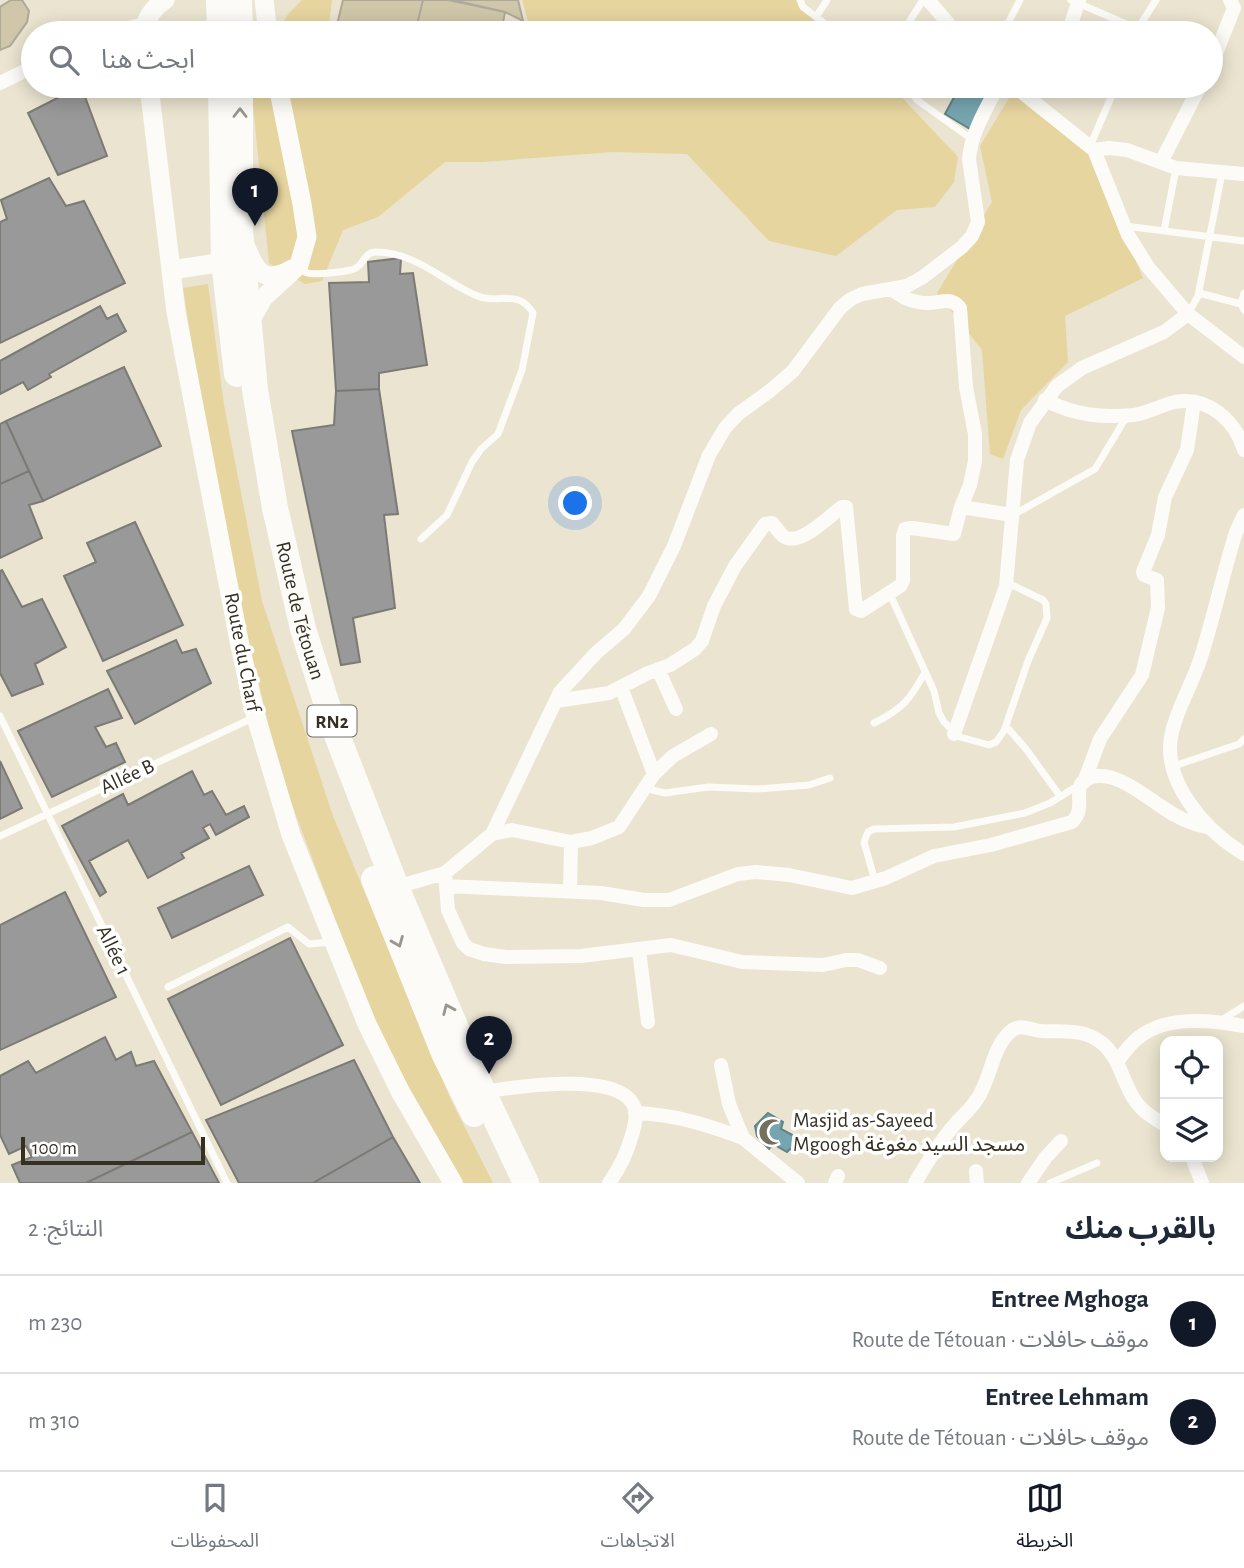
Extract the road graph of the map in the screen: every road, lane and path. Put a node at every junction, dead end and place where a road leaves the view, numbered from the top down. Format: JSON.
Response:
{"nodes":[{"id":1,"x":165,"y":0,"type":"edge"},
{"id":2,"x":219,"y":0,"type":"edge"},
{"id":3,"x":239,"y":0,"type":"edge"},
{"id":4,"x":264,"y":0,"type":"edge"},
{"id":5,"x":800,"y":0,"type":"edge"},
{"id":6,"x":827,"y":0,"type":"edge"},
{"id":7,"x":923,"y":0,"type":"edge"},
{"id":8,"x":928,"y":0,"type":"edge"},
{"id":9,"x":1020,"y":0,"type":"edge"},
{"id":10,"x":1156,"y":0,"type":"edge"},
{"id":11,"x":1076,"y":1,"type":"edge"},
{"id":12,"x":1236,"y":6,"type":"edge"},
{"id":13,"x":816,"y":17,"type":"junction"},
{"id":14,"x":148,"y":21,"type":"edge"},
{"id":15,"x":220,"y":21,"type":"edge"},
{"id":16,"x":240,"y":21,"type":"edge"},
{"id":17,"x":267,"y":21,"type":"edge"},
{"id":18,"x":821,"y":21,"type":"edge"},
{"id":19,"x":910,"y":21,"type":"edge"},
{"id":20,"x":946,"y":21,"type":"edge"},
{"id":21,"x":1009,"y":21,"type":"edge"},
{"id":22,"x":1071,"y":21,"type":"edge"},
{"id":23,"x":1115,"y":21,"type":"edge"},
{"id":24,"x":1142,"y":21,"type":"edge"},
{"id":25,"x":1223,"y":35,"type":"edge"},
{"id":26,"x":21,"y":73,"type":"edge"},
{"id":27,"x":0,"y":83,"type":"edge"},
{"id":28,"x":150,"y":98,"type":"edge"},
{"id":29,"x":221,"y":98,"type":"edge"},
{"id":30,"x":240,"y":98,"type":"edge"},
{"id":31,"x":280,"y":98,"type":"edge"},
{"id":32,"x":916,"y":98,"type":"edge"},
{"id":33,"x":992,"y":98,"type":"edge"},
{"id":34,"x":1111,"y":98,"type":"edge"},
{"id":35,"x":1194,"y":98,"type":"edge"},
{"id":36,"x":1031,"y":99,"type":"edge"},
{"id":37,"x":973,"y":140,"type":"junction"},
{"id":38,"x":1092,"y":148,"type":"junction"},
{"id":39,"x":1161,"y":162,"type":"junction"},
{"id":40,"x":1176,"y":169,"type":"junction"},
{"id":41,"x":1222,"y":173,"type":"junction"},
{"id":42,"x":1244,"y":174,"type":"edge"},
{"id":43,"x":1125,"y":226,"type":"junction"},
{"id":44,"x":240,"y":230,"type":"junction"},
{"id":45,"x":1164,"y":231,"type":"junction"},
{"id":46,"x":1211,"y":236,"type":"junction"},
{"id":47,"x":1244,"y":241,"type":"edge"},
{"id":48,"x":224,"y":262,"type":"junction"},
{"id":49,"x":299,"y":265,"type":"junction"},
{"id":50,"x":170,"y":270,"type":"junction"},
{"id":51,"x":891,"y":289,"type":"junction"},
{"id":52,"x":1199,"y":293,"type":"junction"},
{"id":53,"x":1244,"y":293,"type":"edge"},
{"id":54,"x":1242,"y":307,"type":"edge"},
{"id":55,"x":1188,"y":314,"type":"junction"},
{"id":56,"x":250,"y":321,"type":"junction"},
{"id":57,"x":1244,"y":357,"type":"edge"},
{"id":58,"x":1045,"y":400,"type":"junction"},
{"id":59,"x":1194,"y":402,"type":"junction"},
{"id":60,"x":1128,"y":415,"type":"junction"},
{"id":61,"x":1244,"y":450,"type":"edge"},
{"id":62,"x":961,"y":507,"type":"junction"},
{"id":63,"x":1012,"y":515,"type":"junction"},
{"id":64,"x":1244,"y":515,"type":"edge"},
{"id":65,"x":421,"y":539,"type":"dead end"},
{"id":66,"x":1006,"y":582,"type":"junction"},
{"id":67,"x":889,"y":592,"type":"junction"},
{"id":68,"x":658,"y":669,"type":"junction"},
{"id":69,"x":925,"y":672,"type":"junction"},
{"id":70,"x":621,"y":687,"type":"junction"},
{"id":71,"x":556,"y":701,"type":"junction"},
{"id":72,"x":676,"y":709,"type":"dead end"},
{"id":73,"x":0,"y":716,"type":"edge"},
{"id":74,"x":256,"y":717,"type":"junction"},
{"id":75,"x":874,"y":723,"type":"dead end"},
{"id":76,"x":1006,"y":726,"type":"junction"},
{"id":77,"x":711,"y":734,"type":"dead end"},
{"id":78,"x":954,"y":734,"type":"junction"},
{"id":79,"x":1244,"y":739,"type":"edge"},
{"id":80,"x":1171,"y":767,"type":"junction"},
{"id":81,"x":654,"y":774,"type":"junction"},
{"id":82,"x":830,"y":778,"type":"dead end"},
{"id":83,"x":1082,"y":784,"type":"junction"},
{"id":84,"x":643,"y":788,"type":"junction"},
{"id":85,"x":1060,"y":796,"type":"junction"},
{"id":86,"x":47,"y":813,"type":"junction"},
{"id":87,"x":1207,"y":827,"type":"junction"},
{"id":88,"x":492,"y":834,"type":"junction"},
{"id":89,"x":0,"y":836,"type":"edge"},
{"id":90,"x":571,"y":842,"type":"junction"},
{"id":91,"x":1244,"y":854,"type":"edge"},
{"id":92,"x":445,"y":880,"type":"junction"},
{"id":93,"x":875,"y":881,"type":"junction"},
{"id":94,"x":396,"y":887,"type":"junction"},
{"id":95,"x":570,"y":892,"type":"junction"},
{"id":96,"x":332,"y":942,"type":"junction"},
{"id":97,"x":639,"y":950,"type":"junction"},
{"id":98,"x":880,"y":968,"type":"dead end"},
{"id":99,"x":168,"y":987,"type":"dead end"},
{"id":100,"x":1244,"y":1006,"type":"edge"},
{"id":101,"x":648,"y":1022,"type":"dead end"},
{"id":102,"x":1217,"y":1023,"type":"junction"},
{"id":103,"x":1244,"y":1026,"type":"edge"},
{"id":104,"x":1116,"y":1062,"type":"junction"},
{"id":105,"x":721,"y":1065,"type":"dead end"},
{"id":106,"x":483,"y":1092,"type":"junction"},
{"id":107,"x":635,"y":1113,"type":"junction"},
{"id":108,"x":1160,"y":1122,"type":"edge"},
{"id":109,"x":743,"y":1138,"type":"junction"},
{"id":110,"x":1061,"y":1141,"type":"dead end"},
{"id":111,"x":1194,"y":1162,"type":"edge"},
{"id":112,"x":1097,"y":1163,"type":"dead end"},
{"id":113,"x":228,"y":1183,"type":"edge"},
{"id":114,"x":453,"y":1183,"type":"edge"},
{"id":115,"x":508,"y":1183,"type":"edge"},
{"id":116,"x":526,"y":1183,"type":"edge"},
{"id":117,"x":609,"y":1183,"type":"edge"},
{"id":118,"x":798,"y":1183,"type":"edge"},
{"id":119,"x":915,"y":1183,"type":"edge"},
{"id":120,"x":1028,"y":1183,"type":"edge"},
{"id":121,"x":1050,"y":1183,"type":"edge"},
{"id":122,"x":1202,"y":1183,"type":"edge"}],
"edges":[{"from":1,"to":14,"type":"street"},
{"from":2,"to":15,"type":"highway"},
{"from":3,"to":16,"type":"highway"},
{"from":4,"to":17,"type":"street"},
{"from":5,"to":13,"type":"lane"},
{"from":6,"to":13,"type":"lane"},
{"from":7,"to":19,"type":"lane"},
{"from":8,"to":20,"type":"street"},
{"from":9,"to":21,"type":"lane"},
{"from":10,"to":24,"type":"lane"},
{"from":11,"to":22,"type":"street"},
{"from":11,"to":23,"type":"lane"},
{"from":12,"to":25,"type":"street"},
{"from":13,"to":18,"type":"lane"},
{"from":26,"to":27,"type":"street"},
{"from":28,"to":50,"type":"street","name":"Route du Charf"},
{"from":29,"to":48,"type":"highway","name":"Route de Tétouan","number":"RN2"},
{"from":44,"to":30,"type":"highway","name":"Route de Tétouan","number":"RN2","one_way":true},
{"from":31,"to":49,"type":"street"},
{"from":32,"to":37,"type":"lane"},
{"from":33,"to":37,"type":"street"},
{"from":34,"to":38,"type":"lane"},
{"from":35,"to":39,"type":"street"},
{"from":36,"to":38,"type":"street"},
{"from":37,"to":51,"type":"street"},
{"from":38,"to":39,"type":"street"},
{"from":38,"to":43,"type":"street"},
{"from":39,"to":40,"type":"street"},
{"from":40,"to":41,"type":"street"},
{"from":40,"to":45,"type":"lane"},
{"from":41,"to":42,"type":"street"},
{"from":41,"to":46,"type":"lane"},
{"from":43,"to":45,"type":"lane"},
{"from":43,"to":55,"type":"street"},
{"from":44,"to":49,"type":"street"},
{"from":44,"to":56,"type":"highway","name":"Route de Tétouan","number":"RN2"},
{"from":45,"to":46,"type":"lane"},
{"from":46,"to":47,"type":"lane"},
{"from":46,"to":52,"type":"lane"},
{"from":48,"to":50,"type":"street"},
{"from":48,"to":115,"type":"highway","name":"Route de Tétouan","number":"RN2","one_way":true},
{"from":49,"to":56,"type":"street"},
{"from":49,"to":65,"type":"lane"},
{"from":50,"to":74,"type":"street","name":"Route du Charf"},
{"from":51,"to":62,"type":"street"},
{"from":51,"to":71,"type":"street"},
{"from":52,"to":54,"type":"lane"},
{"from":52,"to":55,"type":"lane"},
{"from":53,"to":54,"type":"lane"},
{"from":55,"to":57,"type":"street"},
{"from":55,"to":58,"type":"street"},
{"from":56,"to":94,"type":"highway","name":"Route de Tétouan","number":"RN2"},
{"from":58,"to":60,"type":"street"},
{"from":58,"to":63,"type":"street"},
{"from":59,"to":60,"type":"street"},
{"from":59,"to":61,"type":"street"},
{"from":59,"to":83,"type":"street"},
{"from":60,"to":63,"type":"lane"},
{"from":62,"to":63,"type":"street"},
{"from":62,"to":67,"type":"street"},
{"from":63,"to":66,"type":"street"},
{"from":64,"to":80,"type":"street"},
{"from":66,"to":76,"type":"lane"},
{"from":66,"to":78,"type":"street"},
{"from":67,"to":68,"type":"street"},
{"from":67,"to":69,"type":"lane"},
{"from":68,"to":70,"type":"street"},
{"from":68,"to":72,"type":"street"},
{"from":69,"to":75,"type":"lane"},
{"from":69,"to":78,"type":"lane"},
{"from":70,"to":71,"type":"street"},
{"from":70,"to":81,"type":"street"},
{"from":71,"to":88,"type":"street"},
{"from":73,"to":86,"type":"lane","name":"Allée 1"},
{"from":74,"to":86,"type":"lane","name":"Allée B"},
{"from":74,"to":96,"type":"street","name":"Route du Charf"},
{"from":76,"to":78,"type":"lane"},
{"from":76,"to":85,"type":"lane"},
{"from":77,"to":81,"type":"street"},
{"from":79,"to":80,"type":"lane"},
{"from":80,"to":87,"type":"street"},
{"from":81,"to":84,"type":"street"},
{"from":82,"to":84,"type":"lane"},
{"from":83,"to":85,"type":"lane"},
{"from":83,"to":87,"type":"street"},
{"from":83,"to":93,"type":"street"},
{"from":84,"to":90,"type":"street"},
{"from":85,"to":93,"type":"lane"},
{"from":86,"to":89,"type":"lane","name":"Allée B"},
{"from":86,"to":113,"type":"lane","name":"Allée 1"},
{"from":87,"to":91,"type":"street"},
{"from":88,"to":90,"type":"street"},
{"from":88,"to":92,"type":"street"},
{"from":90,"to":95,"type":"street"},
{"from":92,"to":94,"type":"street"},
{"from":92,"to":95,"type":"street"},
{"from":92,"to":97,"type":"street"},
{"from":93,"to":95,"type":"street"},
{"from":106,"to":94,"type":"highway","name":"Route de Tétouan","number":"RN2","one_way":true},
{"from":96,"to":99,"type":"lane"},
{"from":96,"to":114,"type":"street","name":"Route du Charf"},
{"from":97,"to":98,"type":"street"},
{"from":97,"to":101,"type":"street"},
{"from":100,"to":102,"type":"lane"},
{"from":102,"to":103,"type":"street"},
{"from":102,"to":104,"type":"street"},
{"from":104,"to":108,"type":"street"},
{"from":104,"to":119,"type":"street"},
{"from":105,"to":109,"type":"street"},
{"from":106,"to":107,"type":"street"},
{"from":106,"to":116,"type":"highway","name":"Route de Tétouan","number":"RN2"},
{"from":107,"to":109,"type":"street"},
{"from":107,"to":117,"type":"street"},
{"from":109,"to":118,"type":"street"},
{"from":110,"to":120,"type":"street"},
{"from":111,"to":122,"type":"street"},
{"from":112,"to":121,"type":"lane"}]}
